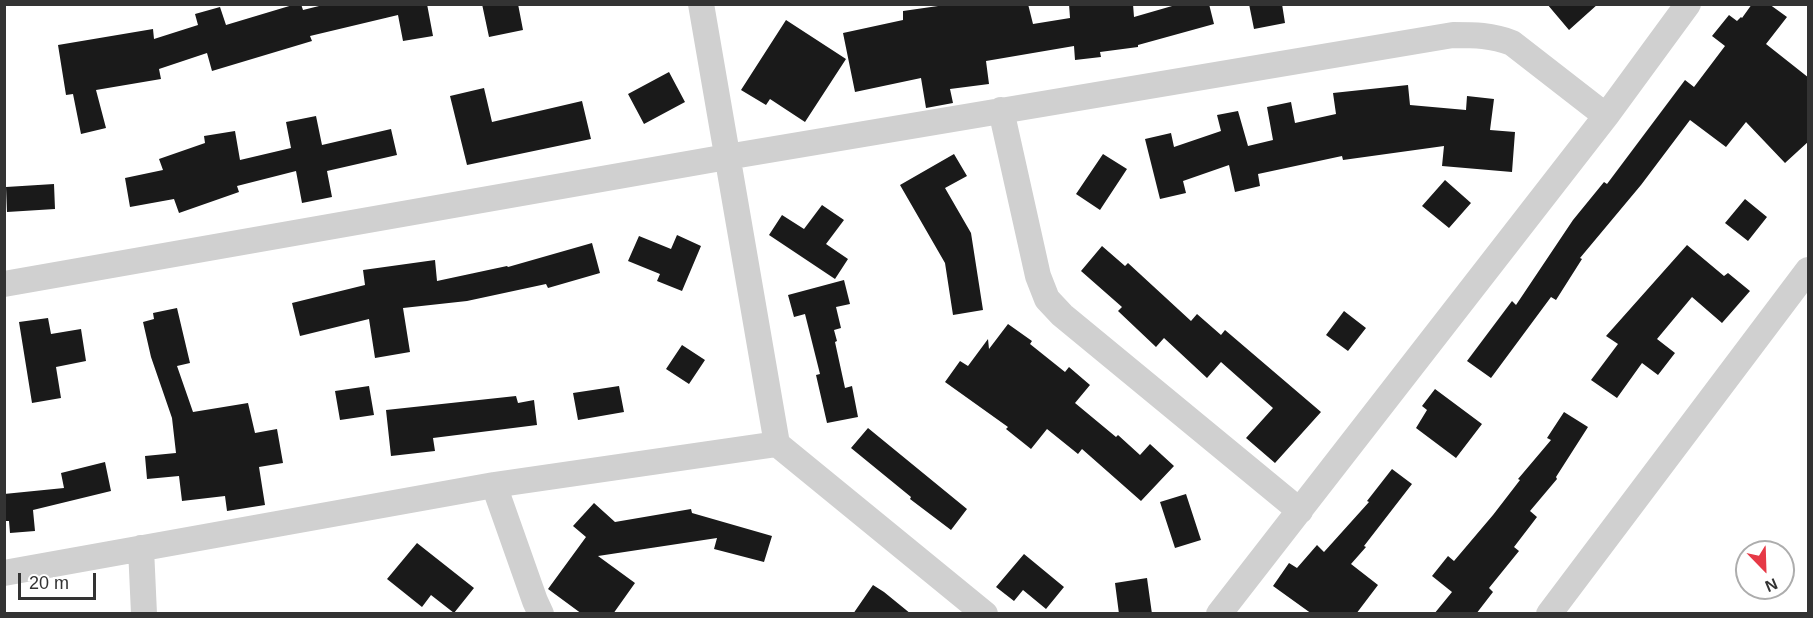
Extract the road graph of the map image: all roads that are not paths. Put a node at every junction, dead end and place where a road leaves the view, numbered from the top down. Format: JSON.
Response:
{"nodes":[{"id":1,"x":701,"y":4,"type":"edge"},
{"id":2,"x":1688,"y":4,"type":"edge"},
{"id":3,"x":1001,"y":110,"type":"junction"},
{"id":4,"x":1606,"y":116,"type":"junction"},
{"id":5,"x":727,"y":157,"type":"junction"},
{"id":6,"x":1809,"y":270,"type":"edge"},
{"id":7,"x":4,"y":284,"type":"edge"},
{"id":8,"x":777,"y":444,"type":"junction"},
{"id":9,"x":494,"y":485,"type":"junction"},
{"id":10,"x":1300,"y":511,"type":"junction"},
{"id":11,"x":141,"y":548,"type":"junction"},
{"id":12,"x":4,"y":573,"type":"edge"},
{"id":13,"x":144,"y":614,"type":"edge"},
{"id":14,"x":541,"y":614,"type":"edge"},
{"id":15,"x":985,"y":614,"type":"edge"},
{"id":16,"x":1219,"y":614,"type":"edge"},
{"id":17,"x":1549,"y":614,"type":"edge"}],
"edges":[{"from":1,"to":5,"type":"street"},
{"from":2,"to":4,"type":"street"},
{"from":3,"to":4,"type":"street"},
{"from":3,"to":5,"type":"street"},
{"from":3,"to":10,"type":"street"},
{"from":4,"to":10,"type":"street"},
{"from":5,"to":7,"type":"street"},
{"from":5,"to":8,"type":"street"},
{"from":6,"to":17,"type":"street"},
{"from":8,"to":9,"type":"street"},
{"from":8,"to":15,"type":"street"},
{"from":9,"to":11,"type":"street"},
{"from":9,"to":14,"type":"street"},
{"from":10,"to":16,"type":"street"},
{"from":11,"to":12,"type":"street"},
{"from":11,"to":13,"type":"street"}]}
